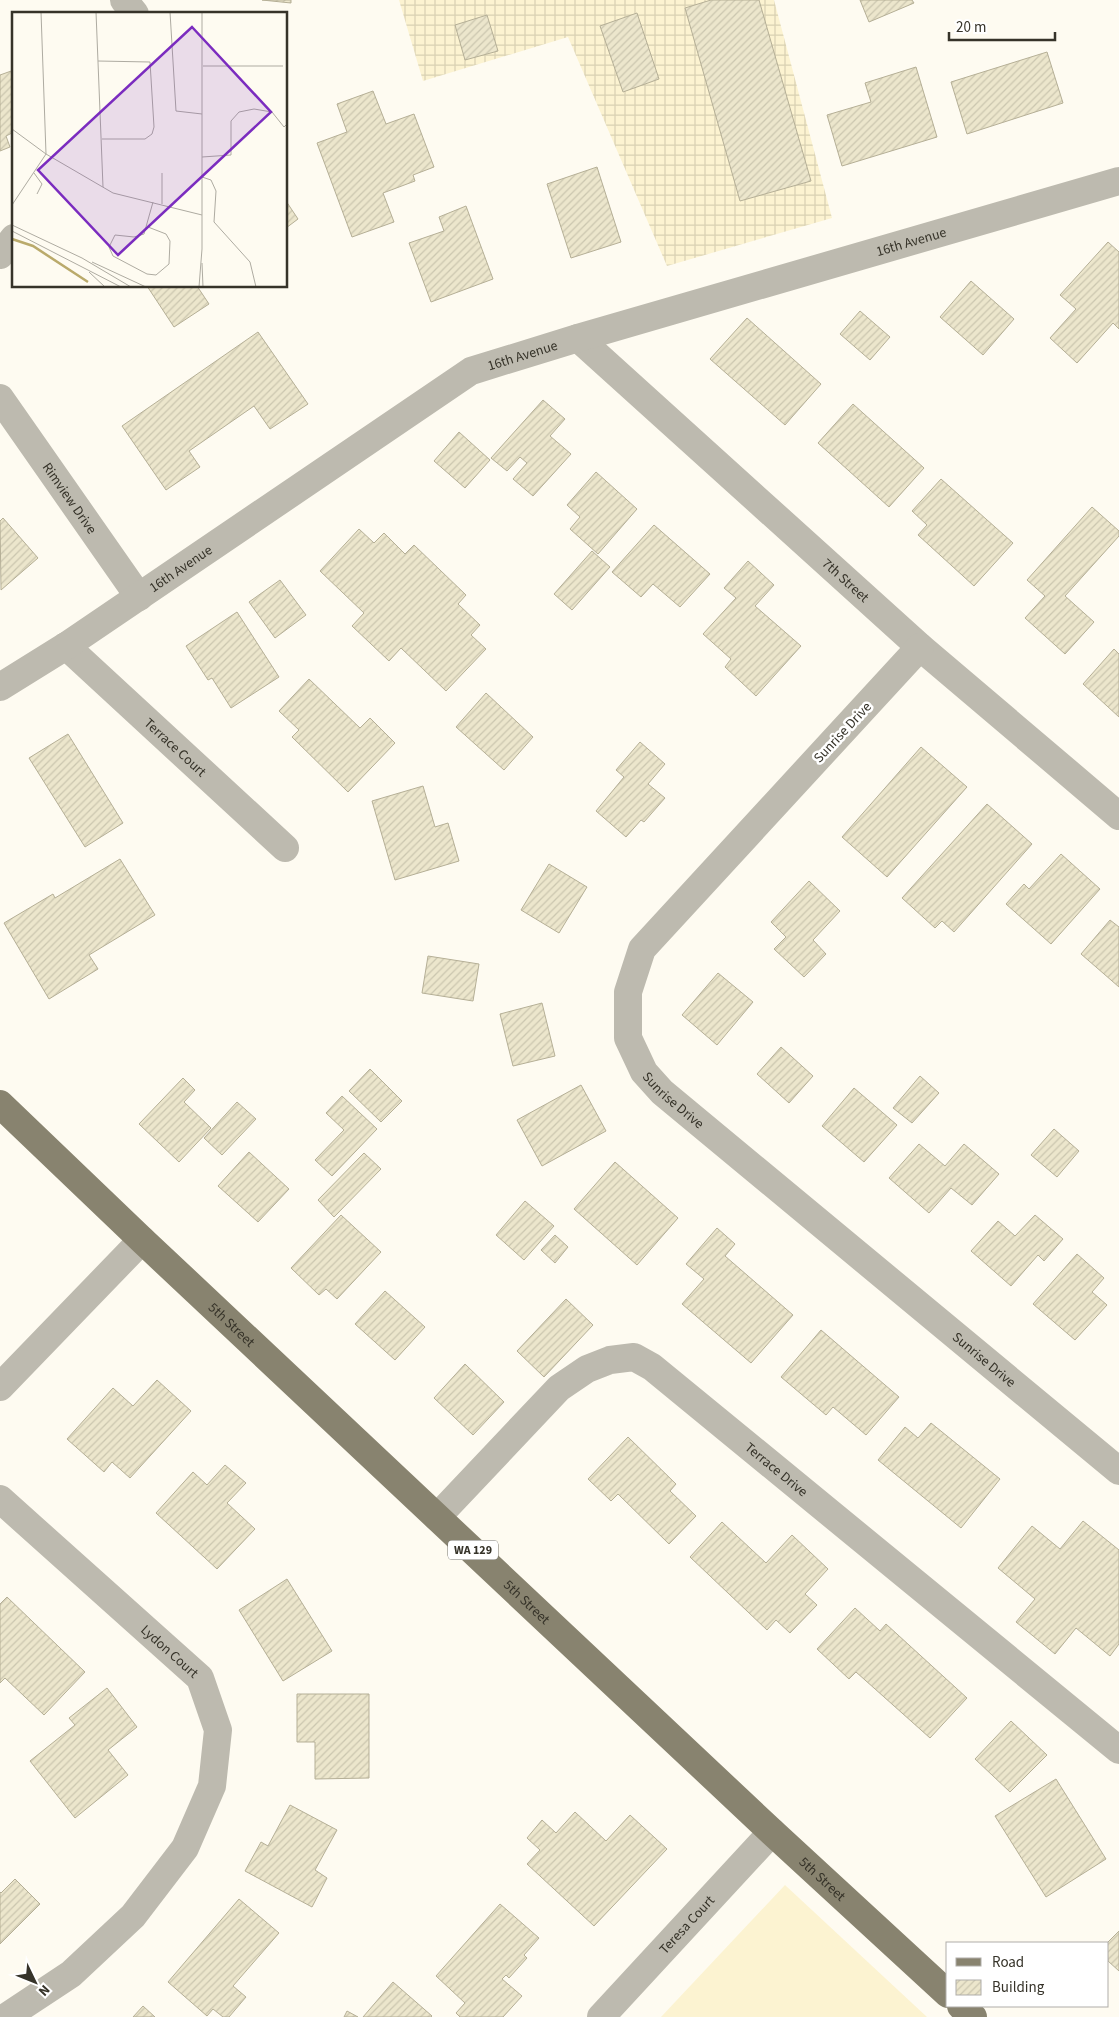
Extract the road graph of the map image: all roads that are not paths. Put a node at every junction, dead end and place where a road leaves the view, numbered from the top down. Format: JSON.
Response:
{"nodes":[{"id":1,"x":124,"y":0,"type":"edge"},
{"id":2,"x":133,"y":12,"type":"edge"},
{"id":3,"x":1119,"y":181,"type":"edge"},
{"id":4,"x":12,"y":240,"type":"edge"},
{"id":5,"x":0,"y":255,"type":"edge"},
{"id":6,"x":578,"y":338,"type":"junction"},
{"id":7,"x":0,"y":399,"type":"edge"},
{"id":8,"x":139,"y":597,"type":"junction"},
{"id":9,"x":66,"y":646,"type":"junction"},
{"id":10,"x":920,"y":647,"type":"junction"},
{"id":11,"x":0,"y":687,"type":"edge"},
{"id":12,"x":1119,"y":816,"type":"edge"},
{"id":13,"x":285,"y":848,"type":"dead end"},
{"id":14,"x":0,"y":1104,"type":"edge"},
{"id":15,"x":142,"y":1240,"type":"junction"},
{"id":16,"x":0,"y":1388,"type":"edge"},
{"id":17,"x":1119,"y":1471,"type":"edge"},
{"id":18,"x":0,"y":1499,"type":"edge"},
{"id":19,"x":437,"y":1517,"type":"junction"},
{"id":20,"x":1119,"y":1750,"type":"edge"},
{"id":21,"x":772,"y":1832,"type":"junction"},
{"id":22,"x":946,"y":1992,"type":"edge"},
{"id":23,"x":962,"y":2007,"type":"edge"},
{"id":24,"x":6,"y":2017,"type":"edge"},
{"id":25,"x":601,"y":2017,"type":"edge"},
{"id":26,"x":973,"y":2017,"type":"edge"}],
"edges":[{"from":1,"to":2,"type":"street"},
{"from":3,"to":6,"type":"street","name":"16th Avenue"},
{"from":4,"to":5,"type":"street"},
{"from":6,"to":8,"type":"street","name":"16th Avenue"},
{"from":6,"to":10,"type":"street","name":"7th Street"},
{"from":7,"to":8,"type":"street","name":"Rimview Drive"},
{"from":8,"to":9,"type":"street","name":"16th Avenue"},
{"from":9,"to":11,"type":"street","name":"16th Avenue"},
{"from":9,"to":13,"type":"street","name":"Terrace Court"},
{"from":10,"to":12,"type":"street","name":"7th Street"},
{"from":10,"to":17,"type":"street","name":"Sunrise Drive"},
{"from":14,"to":15,"type":"main road","name":"5th Street","number":"WA 129"},
{"from":15,"to":16,"type":"street"},
{"from":15,"to":19,"type":"main road","name":"5th Street","number":"WA 129"},
{"from":18,"to":24,"type":"street","name":"Lydon Court"},
{"from":19,"to":20,"type":"street","name":"Terrace Drive"},
{"from":19,"to":21,"type":"main road","name":"5th Street","number":"WA 129"},
{"from":21,"to":22,"type":"main road","name":"5th Street","number":"WA 129"},
{"from":21,"to":25,"type":"street","name":"Teresa Court"},
{"from":23,"to":26,"type":"main road"}]}
